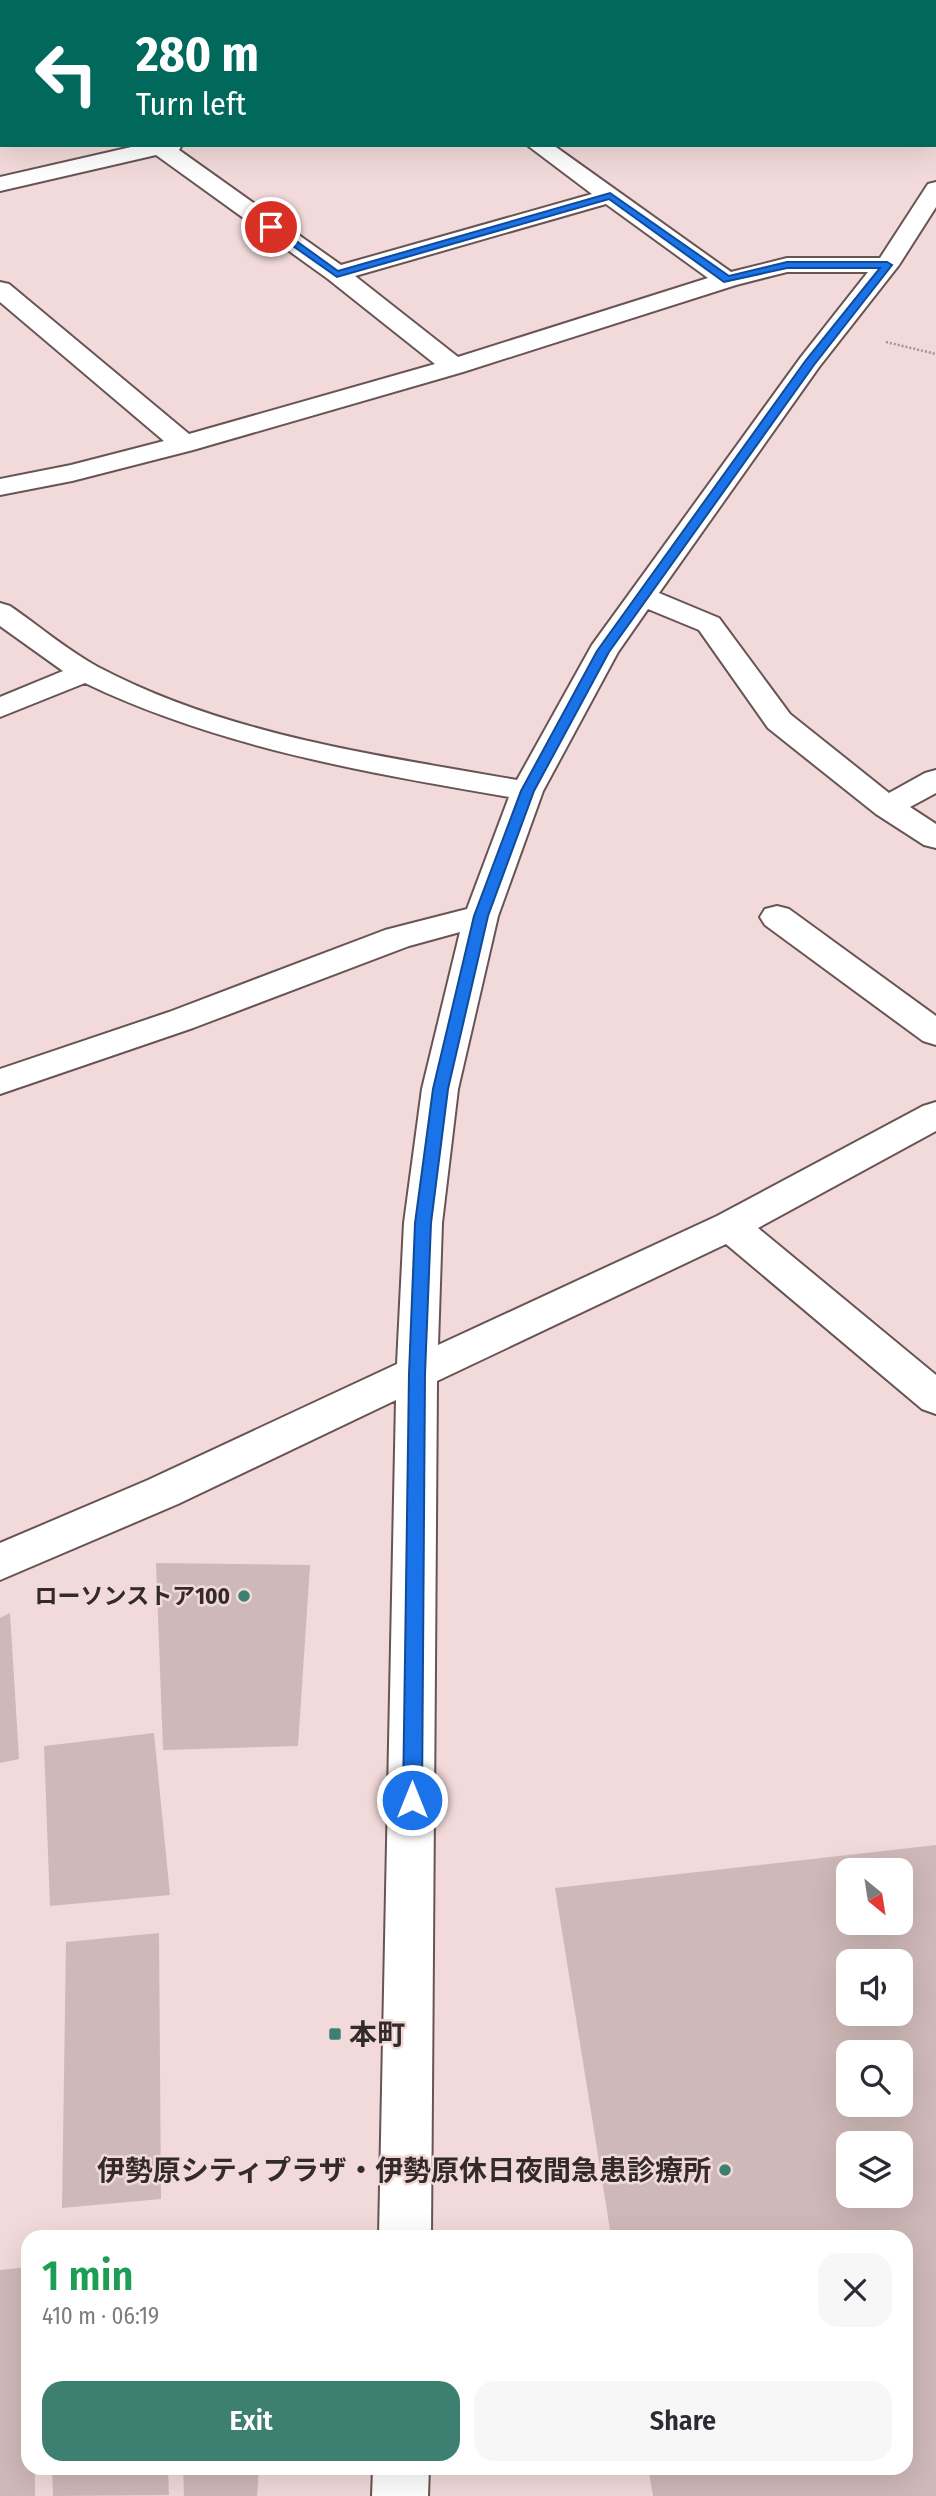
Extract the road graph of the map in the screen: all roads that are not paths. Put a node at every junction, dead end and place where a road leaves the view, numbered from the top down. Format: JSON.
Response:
{"nodes":[{"id":1,"x":159,"y":147,"type":"edge"},
{"id":2,"x":164,"y":147,"type":"edge"},
{"id":3,"x":541,"y":147,"type":"edge"},
{"id":4,"x":0,"y":184,"type":"edge"},
{"id":5,"x":936,"y":189,"type":"edge"},
{"id":6,"x":610,"y":196,"type":"junction"},
{"id":7,"x":887,"y":265,"type":"junction"},
{"id":8,"x":337,"y":274,"type":"junction"},
{"id":9,"x":727,"y":280,"type":"junction"},
{"id":10,"x":0,"y":289,"type":"edge"},
{"id":11,"x":454,"y":367,"type":"junction"},
{"id":12,"x":184,"y":444,"type":"junction"},
{"id":13,"x":0,"y":487,"type":"edge"},
{"id":14,"x":641,"y":596,"type":"junction"},
{"id":15,"x":0,"y":612,"type":"edge"},
{"id":16,"x":86,"y":672,"type":"junction"},
{"id":17,"x":0,"y":708,"type":"edge"},
{"id":18,"x":936,"y":780,"type":"edge"},
{"id":19,"x":527,"y":791,"type":"junction"},
{"id":20,"x":887,"y":807,"type":"junction"},
{"id":21,"x":936,"y":838,"type":"edge"},
{"id":22,"x":481,"y":916,"type":"junction"},
{"id":23,"x":777,"y":917,"type":"dead end"},
{"id":24,"x":936,"y":1033,"type":"edge"},
{"id":25,"x":0,"y":1082,"type":"edge"},
{"id":26,"x":936,"y":1115,"type":"edge"},
{"id":27,"x":730,"y":1226,"type":"junction"},
{"id":28,"x":417,"y":1374,"type":"junction"},
{"id":29,"x":936,"y":1398,"type":"edge"},
{"id":30,"x":0,"y":1562,"type":"edge"},
{"id":31,"x":405,"y":2230,"type":"edge"},
{"id":32,"x":401,"y":2475,"type":"edge"},
{"id":33,"x":400,"y":2496,"type":"edge"}],
"edges":[{"from":1,"to":4,"type":"street"},
{"from":2,"to":8,"type":"street"},
{"from":3,"to":6,"type":"street"},
{"from":5,"to":7,"type":"street"},
{"from":6,"to":8,"type":"street"},
{"from":6,"to":9,"type":"street"},
{"from":7,"to":9,"type":"street"},
{"from":7,"to":14,"type":"street"},
{"from":8,"to":11,"type":"street"},
{"from":9,"to":11,"type":"street"},
{"from":10,"to":12,"type":"street"},
{"from":11,"to":12,"type":"street"},
{"from":12,"to":13,"type":"street"},
{"from":14,"to":19,"type":"street"},
{"from":14,"to":20,"type":"street"},
{"from":15,"to":16,"type":"street"},
{"from":16,"to":17,"type":"street"},
{"from":16,"to":19,"type":"street"},
{"from":18,"to":20,"type":"street"},
{"from":19,"to":22,"type":"street"},
{"from":20,"to":21,"type":"street"},
{"from":22,"to":25,"type":"street"},
{"from":22,"to":28,"type":"street"},
{"from":23,"to":24,"type":"street"},
{"from":26,"to":27,"type":"street"},
{"from":27,"to":28,"type":"street"},
{"from":27,"to":29,"type":"street"},
{"from":28,"to":30,"type":"street"},
{"from":28,"to":31,"type":"street"},
{"from":32,"to":33,"type":"street"}]}
